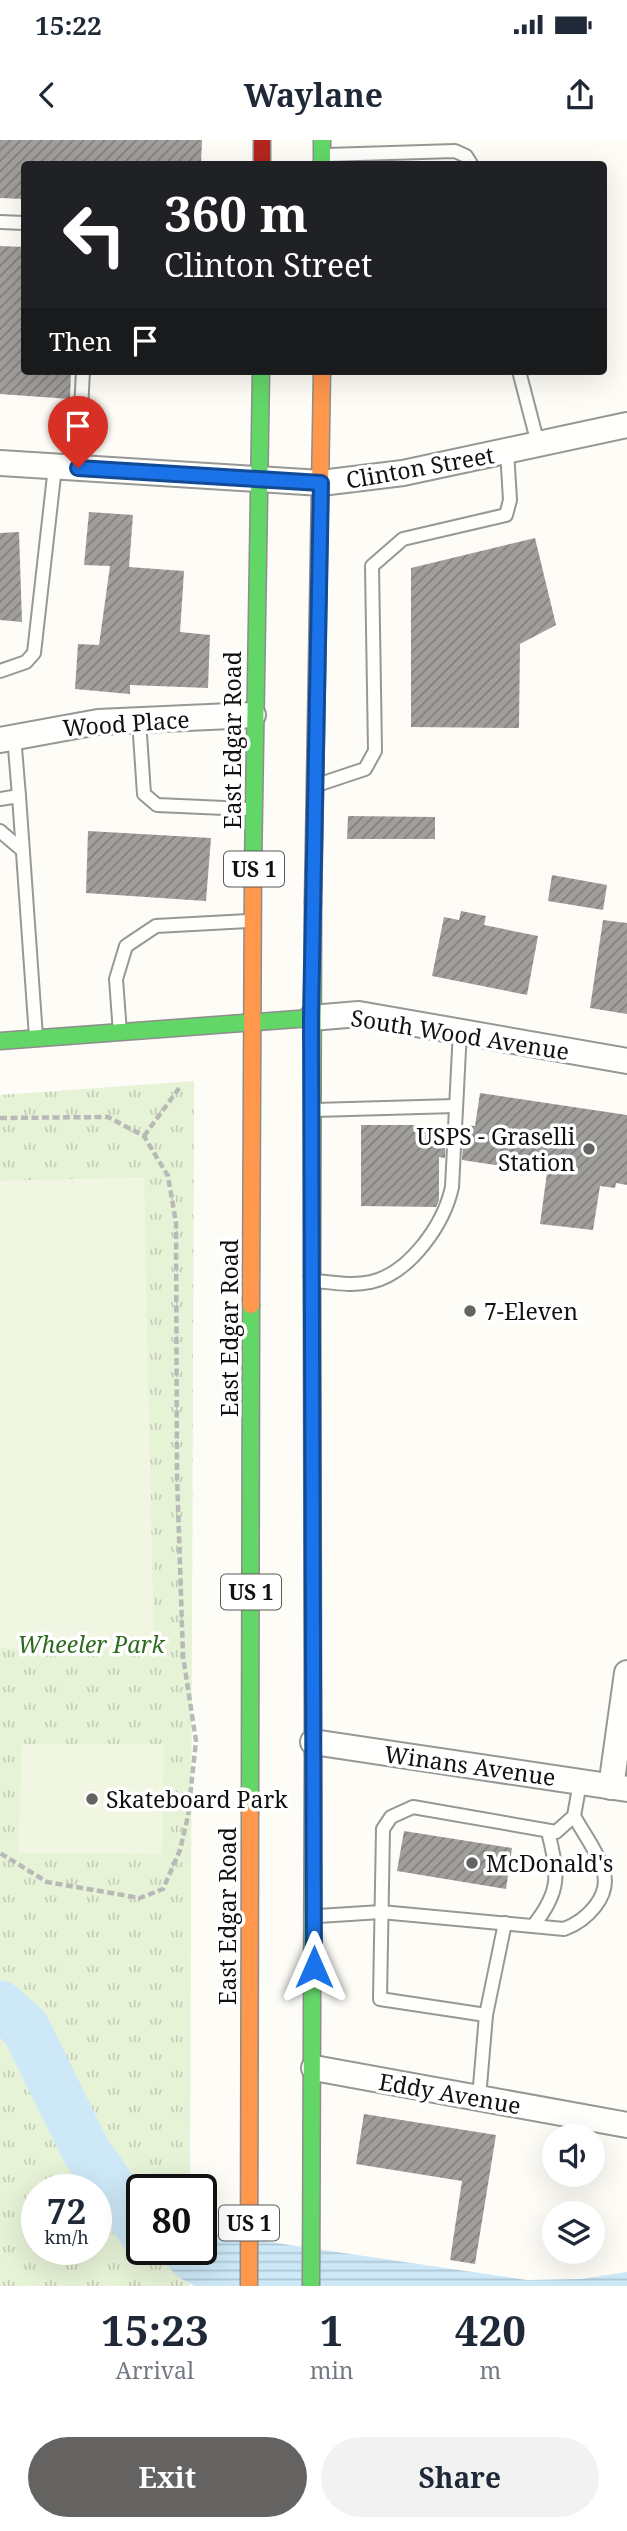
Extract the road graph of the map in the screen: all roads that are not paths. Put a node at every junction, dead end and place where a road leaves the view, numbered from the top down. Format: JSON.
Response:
{"nodes":[{"id":1,"x":262,"y":140,"type":"edge"},
{"id":2,"x":322,"y":150,"type":"edge"},
{"id":3,"x":262,"y":161,"type":"edge"},
{"id":4,"x":469,"y":161,"type":"edge"},
{"id":5,"x":0,"y":222,"type":"edge"},
{"id":6,"x":21,"y":223,"type":"edge"},
{"id":7,"x":83,"y":375,"type":"edge"},
{"id":8,"x":261,"y":375,"type":"edge"},
{"id":9,"x":322,"y":375,"type":"edge"},
{"id":10,"x":520,"y":375,"type":"edge"},
{"id":11,"x":627,"y":425,"type":"edge"},
{"id":12,"x":538,"y":444,"type":"junction"},
{"id":13,"x":507,"y":451,"type":"junction"},
{"id":14,"x":0,"y":463,"type":"edge"},
{"id":15,"x":67,"y":467,"type":"junction"},
{"id":16,"x":261,"y":480,"type":"junction"},
{"id":17,"x":321,"y":483,"type":"junction"},
{"id":18,"x":0,"y":671,"type":"edge"},
{"id":19,"x":253,"y":715,"type":"junction"},
{"id":20,"x":139,"y":720,"type":"junction"},
{"id":21,"x":7,"y":738,"type":"edge"},
{"id":22,"x":317,"y":785,"type":"junction"},
{"id":23,"x":19,"y":796,"type":"junction"},
{"id":24,"x":0,"y":799,"type":"edge"},
{"id":25,"x":254,"y":809,"type":"junction"},
{"id":26,"x":0,"y":831,"type":"edge"},
{"id":27,"x":21,"y":849,"type":"junction"},
{"id":28,"x":253,"y":921,"type":"junction"},
{"id":29,"x":311,"y":1018,"type":"junction"},
{"id":30,"x":253,"y":1023,"type":"junction"},
{"id":31,"x":460,"y":1030,"type":"junction"},
{"id":32,"x":120,"y":1033,"type":"junction"},
{"id":33,"x":36,"y":1038,"type":"junction"},
{"id":34,"x":0,"y":1041,"type":"edge"},
{"id":35,"x":627,"y":1061,"type":"edge"},
{"id":36,"x":455,"y":1106,"type":"junction"},
{"id":37,"x":314,"y":1110,"type":"junction"},
{"id":38,"x":313,"y":1281,"type":"junction"},
{"id":39,"x":627,"y":1674,"type":"edge"},
{"id":40,"x":313,"y":1742,"type":"junction"},
{"id":41,"x":580,"y":1782,"type":"junction"},
{"id":42,"x":619,"y":1788,"type":"edge"},
{"id":43,"x":574,"y":1816,"type":"junction"},
{"id":44,"x":548,"y":1831,"type":"junction"},
{"id":45,"x":381,"y":1912,"type":"junction"},
{"id":46,"x":314,"y":1916,"type":"junction"},
{"id":47,"x":505,"y":1923,"type":"junction"},
{"id":48,"x":533,"y":1926,"type":"junction"},
{"id":49,"x":485,"y":2015,"type":"junction"},
{"id":50,"x":314,"y":2068,"type":"junction"},
{"id":51,"x":479,"y":2098,"type":"junction"},
{"id":52,"x":627,"y":2125,"type":"edge"},
{"id":53,"x":248,"y":2286,"type":"edge"},
{"id":54,"x":311,"y":2286,"type":"edge"}],
"edges":[{"from":1,"to":3,"type":"main road"},
{"from":2,"to":4,"type":"lane"},
{"from":5,"to":6,"type":"lane"},
{"from":7,"to":15,"type":"lane"},
{"from":8,"to":16,"type":"main road","name":"East Edgar Road","number":"US 1"},
{"from":9,"to":17,"type":"main road","number":"US 1"},
{"from":10,"to":12,"type":"lane"},
{"from":11,"to":12,"type":"street","name":"Clinton Street"},
{"from":12,"to":13,"type":"street","name":"Clinton Street"},
{"from":13,"to":17,"type":"street","name":"Clinton Street"},
{"from":13,"to":22,"type":"lane"},
{"from":14,"to":15,"type":"street","name":"Clinton Street"},
{"from":15,"to":16,"type":"street","name":"Clinton Street"},
{"from":15,"to":18,"type":"lane"},
{"from":16,"to":17,"type":"street","name":"Clinton Street"},
{"from":16,"to":19,"type":"main road","name":"East Edgar Road","number":"US 1"},
{"from":17,"to":22,"type":"main road","number":"US 1"},
{"from":19,"to":20,"type":"street","name":"Wood Place"},
{"from":19,"to":25,"type":"main road","name":"East Edgar Road","number":"US 1"},
{"from":20,"to":21,"type":"street","name":"Wood Place"},
{"from":20,"to":25,"type":"lane"},
{"from":21,"to":23,"type":"lane"},
{"from":22,"to":29,"type":"main road","number":"US 1"},
{"from":23,"to":24,"type":"lane"},
{"from":23,"to":27,"type":"lane"},
{"from":25,"to":28,"type":"main road","name":"East Edgar Road","number":"US 1"},
{"from":26,"to":27,"type":"lane"},
{"from":27,"to":33,"type":"lane"},
{"from":28,"to":30,"type":"main road","name":"East Edgar Road","number":"US 1"},
{"from":28,"to":32,"type":"lane"},
{"from":29,"to":30,"type":"main road","name":"South Wood Avenue"},
{"from":29,"to":31,"type":"street","name":"South Wood Avenue"},
{"from":29,"to":37,"type":"main road","number":"US 1"},
{"from":30,"to":32,"type":"main road","name":"South Wood Avenue"},
{"from":30,"to":53,"type":"main road","name":"East Edgar Road","number":"US 1"},
{"from":31,"to":35,"type":"street","name":"South Wood Avenue"},
{"from":31,"to":36,"type":"lane"},
{"from":32,"to":33,"type":"main road","name":"South Wood Avenue"},
{"from":33,"to":34,"type":"main road","name":"South Wood Avenue"},
{"from":36,"to":37,"type":"lane"},
{"from":36,"to":38,"type":"lane"},
{"from":37,"to":38,"type":"main road","number":"US 1"},
{"from":38,"to":40,"type":"main road","number":"US 1"},
{"from":39,"to":42,"type":"street"},
{"from":40,"to":41,"type":"street","name":"Winans Avenue"},
{"from":40,"to":46,"type":"main road","number":"US 1"},
{"from":41,"to":42,"type":"street","name":"Winans Avenue"},
{"from":41,"to":43,"type":"lane"},
{"from":43,"to":44,"type":"lane"},
{"from":43,"to":48,"type":"lane"},
{"from":44,"to":45,"type":"lane"},
{"from":44,"to":48,"type":"lane"},
{"from":45,"to":46,"type":"lane"},
{"from":45,"to":47,"type":"lane"},
{"from":45,"to":49,"type":"lane"},
{"from":46,"to":50,"type":"main road","number":"US 1"},
{"from":47,"to":48,"type":"lane"},
{"from":47,"to":49,"type":"lane"},
{"from":49,"to":51,"type":"lane"},
{"from":50,"to":51,"type":"street","name":"Eddy Avenue"},
{"from":50,"to":54,"type":"main road","number":"US 1"},
{"from":51,"to":52,"type":"street","name":"Eddy Avenue"}]}
